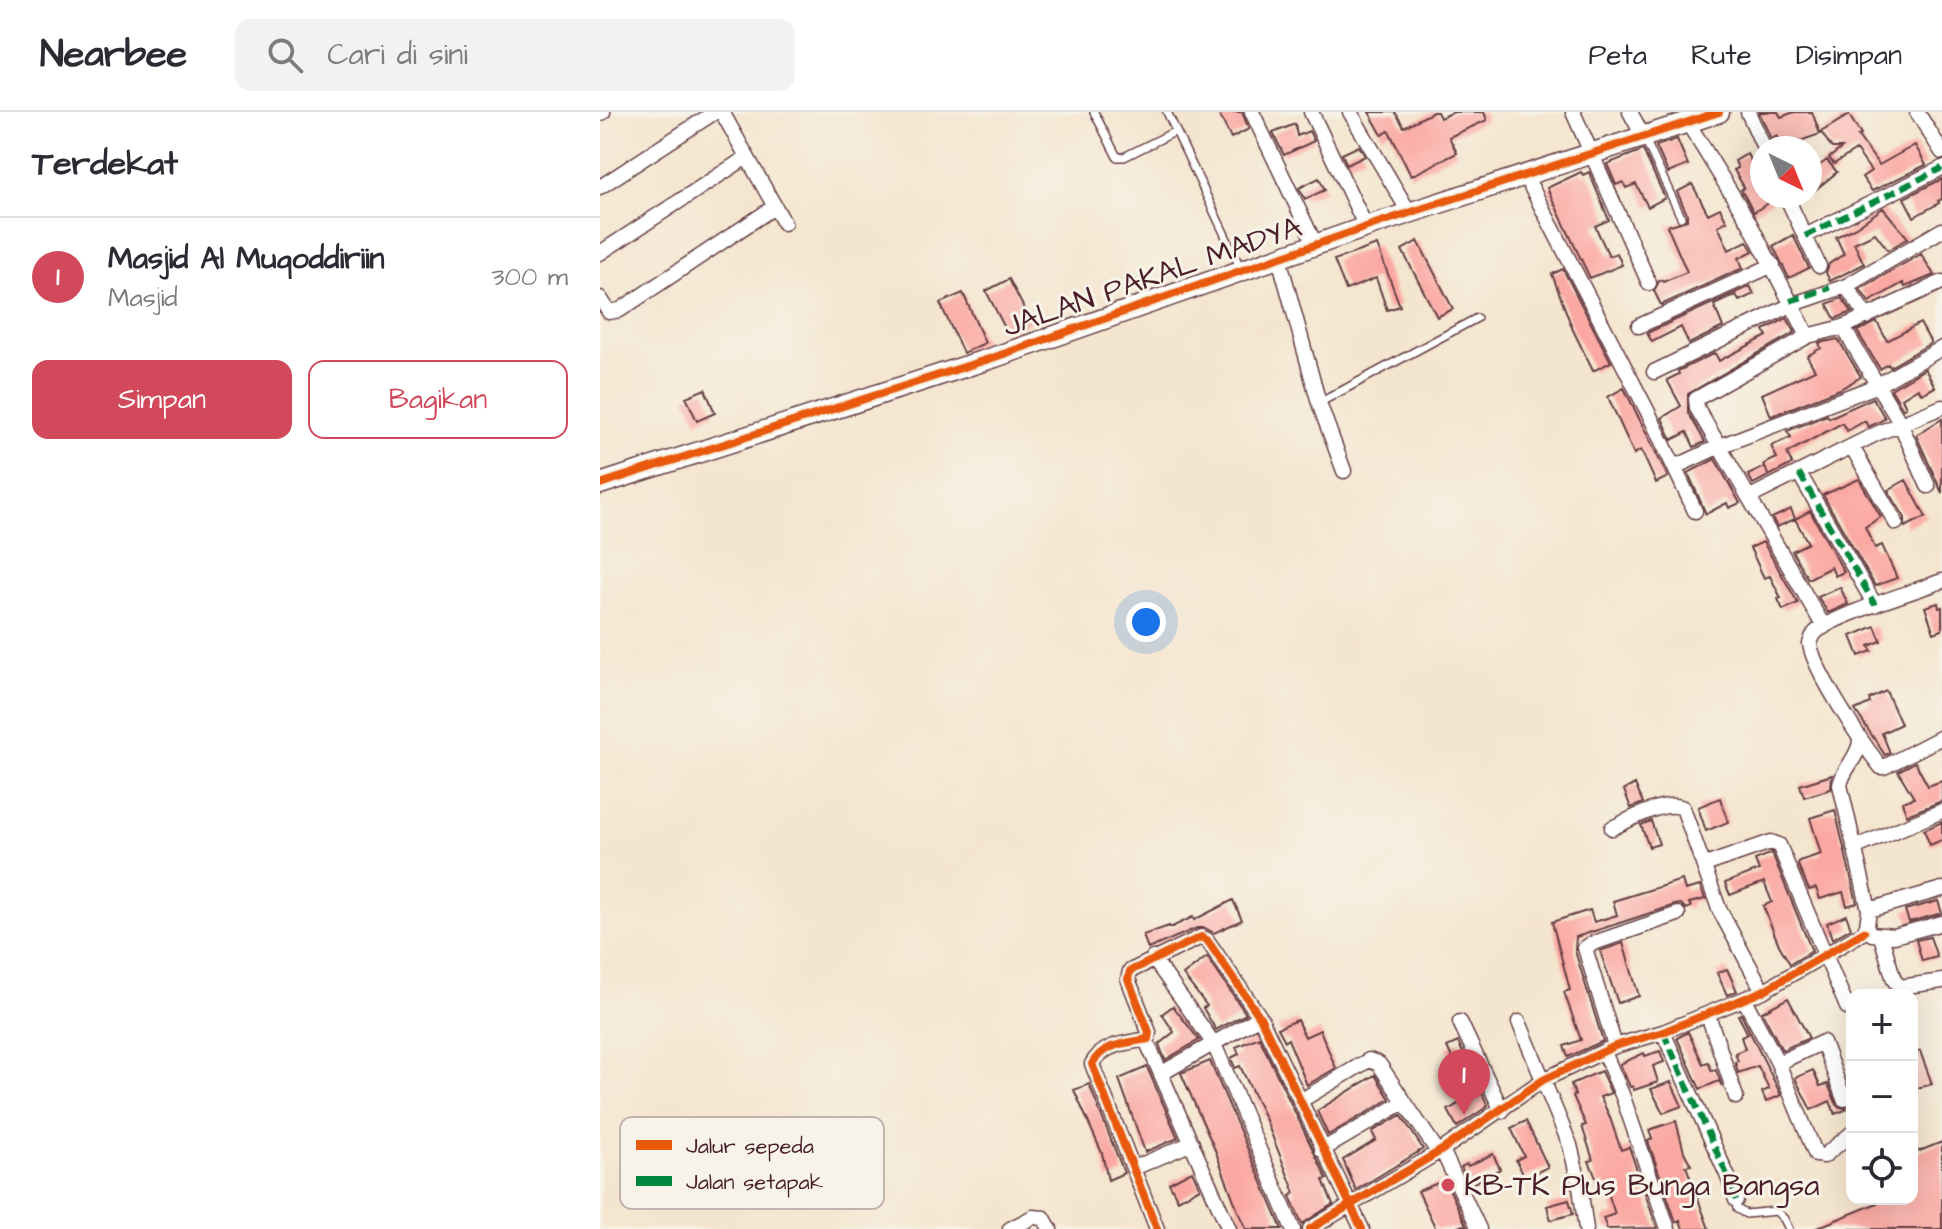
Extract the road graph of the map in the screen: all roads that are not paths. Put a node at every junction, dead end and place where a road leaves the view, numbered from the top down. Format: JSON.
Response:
{"nodes":[{"id":1,"x":715,"y":112,"type":"edge"},
{"id":2,"x":722,"y":112,"type":"edge"},
{"id":3,"x":1094,"y":112,"type":"edge"},
{"id":4,"x":1167,"y":112,"type":"edge"},
{"id":5,"x":1252,"y":112,"type":"edge"},
{"id":6,"x":1311,"y":112,"type":"edge"},
{"id":7,"x":1350,"y":112,"type":"edge"},
{"id":8,"x":1573,"y":112,"type":"edge"},
{"id":9,"x":1630,"y":112,"type":"edge"},
{"id":10,"x":1719,"y":112,"type":"edge"},
{"id":11,"x":1748,"y":112,"type":"edge"},
{"id":12,"x":1917,"y":112,"type":"edge"},
{"id":13,"x":1688,"y":123,"type":"junction"},
{"id":14,"x":1176,"y":131,"type":"junction"},
{"id":15,"x":1643,"y":136,"type":"junction"},
{"id":16,"x":1759,"y":136,"type":"edge"},
{"id":17,"x":1592,"y":152,"type":"junction"},
{"id":18,"x":1942,"y":152,"type":"edge"},
{"id":19,"x":747,"y":157,"type":"junction"},
{"id":20,"x":1942,"y":168,"type":"edge"},
{"id":21,"x":1525,"y":175,"type":"junction"},
{"id":22,"x":600,"y":187,"type":"edge"},
{"id":23,"x":774,"y":207,"type":"junction"},
{"id":24,"x":1792,"y":208,"type":"edge"},
{"id":25,"x":1409,"y":212,"type":"junction"},
{"id":26,"x":1681,"y":217,"type":"dead end"},
{"id":27,"x":784,"y":223,"type":"dead end"},
{"id":28,"x":1366,"y":227,"type":"junction"},
{"id":29,"x":1942,"y":230,"type":"edge"},
{"id":30,"x":1805,"y":236,"type":"junction"},
{"id":31,"x":1315,"y":244,"type":"junction"},
{"id":32,"x":600,"y":253,"type":"edge"},
{"id":33,"x":1279,"y":258,"type":"junction"},
{"id":34,"x":1773,"y":265,"type":"junction"},
{"id":35,"x":1819,"y":266,"type":"dead end"},
{"id":36,"x":1242,"y":271,"type":"junction"},
{"id":37,"x":1942,"y":282,"type":"edge"},
{"id":38,"x":1649,"y":283,"type":"dead end"},
{"id":39,"x":1846,"y":286,"type":"junction"},
{"id":40,"x":600,"y":298,"type":"edge"},
{"id":41,"x":1791,"y":305,"type":"junction"},
{"id":42,"x":1867,"y":317,"type":"junction"},
{"id":43,"x":1477,"y":318,"type":"dead end"},
{"id":44,"x":1639,"y":326,"type":"dead end"},
{"id":45,"x":1843,"y":327,"type":"junction"},
{"id":46,"x":1808,"y":336,"type":"junction"},
{"id":47,"x":1942,"y":348,"type":"edge"},
{"id":48,"x":1654,"y":372,"type":"dead end"},
{"id":49,"x":1876,"y":386,"type":"junction"},
{"id":50,"x":1319,"y":403,"type":"junction"},
{"id":51,"x":1942,"y":407,"type":"edge"},
{"id":52,"x":1900,"y":423,"type":"junction"},
{"id":53,"x":1720,"y":446,"type":"junction"},
{"id":54,"x":1852,"y":447,"type":"junction"},
{"id":55,"x":1675,"y":467,"type":"junction"},
{"id":56,"x":1344,"y":471,"type":"dead end"},
{"id":57,"x":1799,"y":473,"type":"junction"},
{"id":58,"x":600,"y":484,"type":"edge"},
{"id":59,"x":1928,"y":486,"type":"dead end"},
{"id":60,"x":1750,"y":497,"type":"junction"},
{"id":61,"x":1695,"y":511,"type":"dead end"},
{"id":62,"x":1896,"y":523,"type":"dead end"},
{"id":63,"x":1942,"y":581,"type":"edge"},
{"id":64,"x":1875,"y":605,"type":"junction"},
{"id":65,"x":1824,"y":627,"type":"junction"},
{"id":66,"x":1942,"y":737,"type":"edge"},
{"id":67,"x":1860,"y":740,"type":"junction"},
{"id":68,"x":1942,"y":811,"type":"edge"},
{"id":69,"x":1612,"y":828,"type":"dead end"},
{"id":70,"x":1854,"y":848,"type":"junction"},
{"id":71,"x":1705,"y":865,"type":"junction"},
{"id":72,"x":1942,"y":889,"type":"edge"},
{"id":73,"x":1869,"y":910,"type":"junction"},
{"id":74,"x":1678,"y":914,"type":"dead end"},
{"id":75,"x":1942,"y":923,"type":"edge"},
{"id":76,"x":1864,"y":932,"type":"junction"},
{"id":77,"x":1881,"y":936,"type":"junction"},
{"id":78,"x":1824,"y":954,"type":"junction"},
{"id":79,"x":1153,"y":958,"type":"junction"},
{"id":80,"x":1942,"y":981,"type":"edge"},
{"id":81,"x":1763,"y":991,"type":"junction"},
{"id":82,"x":1744,"y":999,"type":"junction"},
{"id":83,"x":1846,"y":1005,"type":"edge"},
{"id":84,"x":1708,"y":1015,"type":"junction"},
{"id":85,"x":1260,"y":1017,"type":"junction"},
{"id":86,"x":1460,"y":1022,"type":"dead end"},
{"id":87,"x":1519,"y":1022,"type":"dead end"},
{"id":88,"x":1663,"y":1032,"type":"junction"},
{"id":89,"x":1146,"y":1040,"type":"junction"},
{"id":90,"x":1214,"y":1044,"type":"junction"},
{"id":91,"x":1609,"y":1049,"type":"junction"},
{"id":92,"x":1778,"y":1063,"type":"junction"},
{"id":93,"x":1162,"y":1073,"type":"junction"},
{"id":94,"x":1543,"y":1080,"type":"junction"},
{"id":95,"x":1736,"y":1097,"type":"dead end"},
{"id":96,"x":1844,"y":1099,"type":"dead end"},
{"id":97,"x":1300,"y":1101,"type":"junction"},
{"id":98,"x":1404,"y":1102,"type":"junction"},
{"id":99,"x":1502,"y":1111,"type":"junction"},
{"id":100,"x":1846,"y":1138,"type":"edge"},
{"id":101,"x":1192,"y":1143,"type":"junction"},
{"id":102,"x":1322,"y":1150,"type":"junction"},
{"id":103,"x":1440,"y":1151,"type":"junction"},
{"id":104,"x":1134,"y":1168,"type":"junction"},
{"id":105,"x":1736,"y":1200,"type":"joint"},
{"id":106,"x":1351,"y":1207,"type":"junction"},
{"id":107,"x":1010,"y":1229,"type":"edge"},
{"id":108,"x":1050,"y":1229,"type":"edge"},
{"id":109,"x":1157,"y":1229,"type":"edge"},
{"id":110,"x":1229,"y":1229,"type":"edge"},
{"id":111,"x":1293,"y":1229,"type":"edge"},
{"id":112,"x":1310,"y":1229,"type":"edge"},
{"id":113,"x":1362,"y":1229,"type":"edge"},
{"id":114,"x":1479,"y":1229,"type":"edge"},
{"id":115,"x":1586,"y":1229,"type":"edge"},
{"id":116,"x":1668,"y":1229,"type":"edge"},
{"id":117,"x":1789,"y":1229,"type":"edge"}],
"edges":[{"from":1,"to":22,"type":"street"},
{"from":2,"to":19,"type":"street"},
{"from":3,"to":14,"type":"lane"},
{"from":4,"to":14,"type":"lane"},
{"from":5,"to":31,"type":"street"},
{"from":6,"to":28,"type":"street"},
{"from":7,"to":25,"type":"street"},
{"from":8,"to":17,"type":"street"},
{"from":9,"to":15,"type":"street"},
{"from":10,"to":13,"type":"street","name":"JALAN PAKAL MADYA"},
{"from":11,"to":16,"type":"street"},
{"from":12,"to":18,"type":"street"},
{"from":13,"to":15,"type":"street","name":"JALAN PAKAL MADYA"},
{"from":13,"to":34,"type":"street"},
{"from":14,"to":36,"type":"lane"},
{"from":15,"to":17,"type":"street","name":"JALAN PAKAL MADYA"},
{"from":15,"to":26,"type":"lane"},
{"from":17,"to":21,"type":"street","name":"JALAN PAKAL MADYA"},
{"from":17,"to":38,"type":"street"},
{"from":19,"to":23,"type":"street"},
{"from":19,"to":32,"type":"street"},
{"from":20,"to":30,"type":"street"},
{"from":21,"to":25,"type":"street","name":"JALAN PAKAL MADYA"},
{"from":21,"to":55,"type":"street"},
{"from":23,"to":27,"type":"street"},
{"from":23,"to":40,"type":"street"},
{"from":24,"to":30,"type":"street"},
{"from":25,"to":28,"type":"street","name":"JALAN PAKAL MADYA"},
{"from":28,"to":31,"type":"street","name":"JALAN PAKAL MADYA"},
{"from":29,"to":39,"type":"street"},
{"from":30,"to":35,"type":"street"},
{"from":31,"to":33,"type":"street","name":"JALAN PAKAL MADYA"},
{"from":33,"to":36,"type":"street","name":"JALAN PAKAL MADYA"},
{"from":33,"to":50,"type":"street"},
{"from":34,"to":41,"type":"street"},
{"from":34,"to":44,"type":"street"},
{"from":36,"to":58,"type":"street","name":"JALAN PAKAL MADYA"},
{"from":37,"to":42,"type":"street"},
{"from":39,"to":41,"type":"street"},
{"from":39,"to":42,"type":"street"},
{"from":41,"to":46,"type":"street"},
{"from":41,"to":48,"type":"street"},
{"from":42,"to":45,"type":"street"},
{"from":43,"to":50,"type":"lane"},
{"from":45,"to":46,"type":"street"},
{"from":45,"to":49,"type":"street"},
{"from":46,"to":53,"type":"street"},
{"from":47,"to":49,"type":"street"},
{"from":49,"to":52,"type":"street"},
{"from":49,"to":53,"type":"street"},
{"from":50,"to":56,"type":"street"},
{"from":51,"to":52,"type":"street"},
{"from":52,"to":54,"type":"street"},
{"from":52,"to":59,"type":"street"},
{"from":53,"to":55,"type":"street"},
{"from":53,"to":60,"type":"street"},
{"from":54,"to":57,"type":"street"},
{"from":54,"to":62,"type":"street"},
{"from":55,"to":61,"type":"street"},
{"from":57,"to":60,"type":"street"},
{"from":57,"to":64,"type":"street"},
{"from":60,"to":65,"type":"street"},
{"from":63,"to":64,"type":"street"},
{"from":64,"to":65,"type":"street"},
{"from":65,"to":67,"type":"street"},
{"from":66,"to":67,"type":"street"},
{"from":67,"to":70,"type":"street"},
{"from":68,"to":70,"type":"street"},
{"from":69,"to":71,"type":"street"},
{"from":70,"to":73,"type":"street"},
{"from":71,"to":78,"type":"street"},
{"from":71,"to":81,"type":"street"},
{"from":72,"to":73,"type":"street"},
{"from":73,"to":76,"type":"street"},
{"from":74,"to":91,"type":"street"},
{"from":75,"to":77,"type":"street"},
{"from":76,"to":77,"type":"street"},
{"from":76,"to":78,"type":"street"},
{"from":77,"to":80,"type":"street"},
{"from":78,"to":81,"type":"street"},
{"from":78,"to":83,"type":"street"},
{"from":79,"to":85,"type":"street"},
{"from":79,"to":89,"type":"street"},
{"from":79,"to":90,"type":"street"},
{"from":81,"to":82,"type":"street"},
{"from":82,"to":84,"type":"street"},
{"from":82,"to":92,"type":"street"},
{"from":84,"to":88,"type":"street"},
{"from":84,"to":95,"type":"street"},
{"from":85,"to":90,"type":"street"},
{"from":85,"to":97,"type":"street"},
{"from":86,"to":99,"type":"street"},
{"from":87,"to":94,"type":"street"},
{"from":88,"to":91,"type":"street"},
{"from":88,"to":105,"type":"street"},
{"from":89,"to":93,"type":"street"},
{"from":89,"to":104,"type":"street"},
{"from":90,"to":93,"type":"street"},
{"from":90,"to":111,"type":"street"},
{"from":91,"to":94,"type":"street"},
{"from":91,"to":116,"type":"street"},
{"from":92,"to":96,"type":"street"},
{"from":92,"to":100,"type":"street"},
{"from":93,"to":101,"type":"street"},
{"from":94,"to":99,"type":"street"},
{"from":94,"to":115,"type":"street"},
{"from":97,"to":98,"type":"street"},
{"from":97,"to":102,"type":"street"},
{"from":98,"to":102,"type":"street"},
{"from":98,"to":103,"type":"street"},
{"from":99,"to":103,"type":"street"},
{"from":101,"to":104,"type":"street"},
{"from":101,"to":110,"type":"street"},
{"from":102,"to":106,"type":"street"},
{"from":103,"to":106,"type":"street"},
{"from":103,"to":114,"type":"street"},
{"from":104,"to":109,"type":"street"},
{"from":105,"to":117,"type":"lane"},
{"from":106,"to":112,"type":"street"},
{"from":106,"to":113,"type":"street"},
{"from":107,"to":108,"type":"street"}]}
